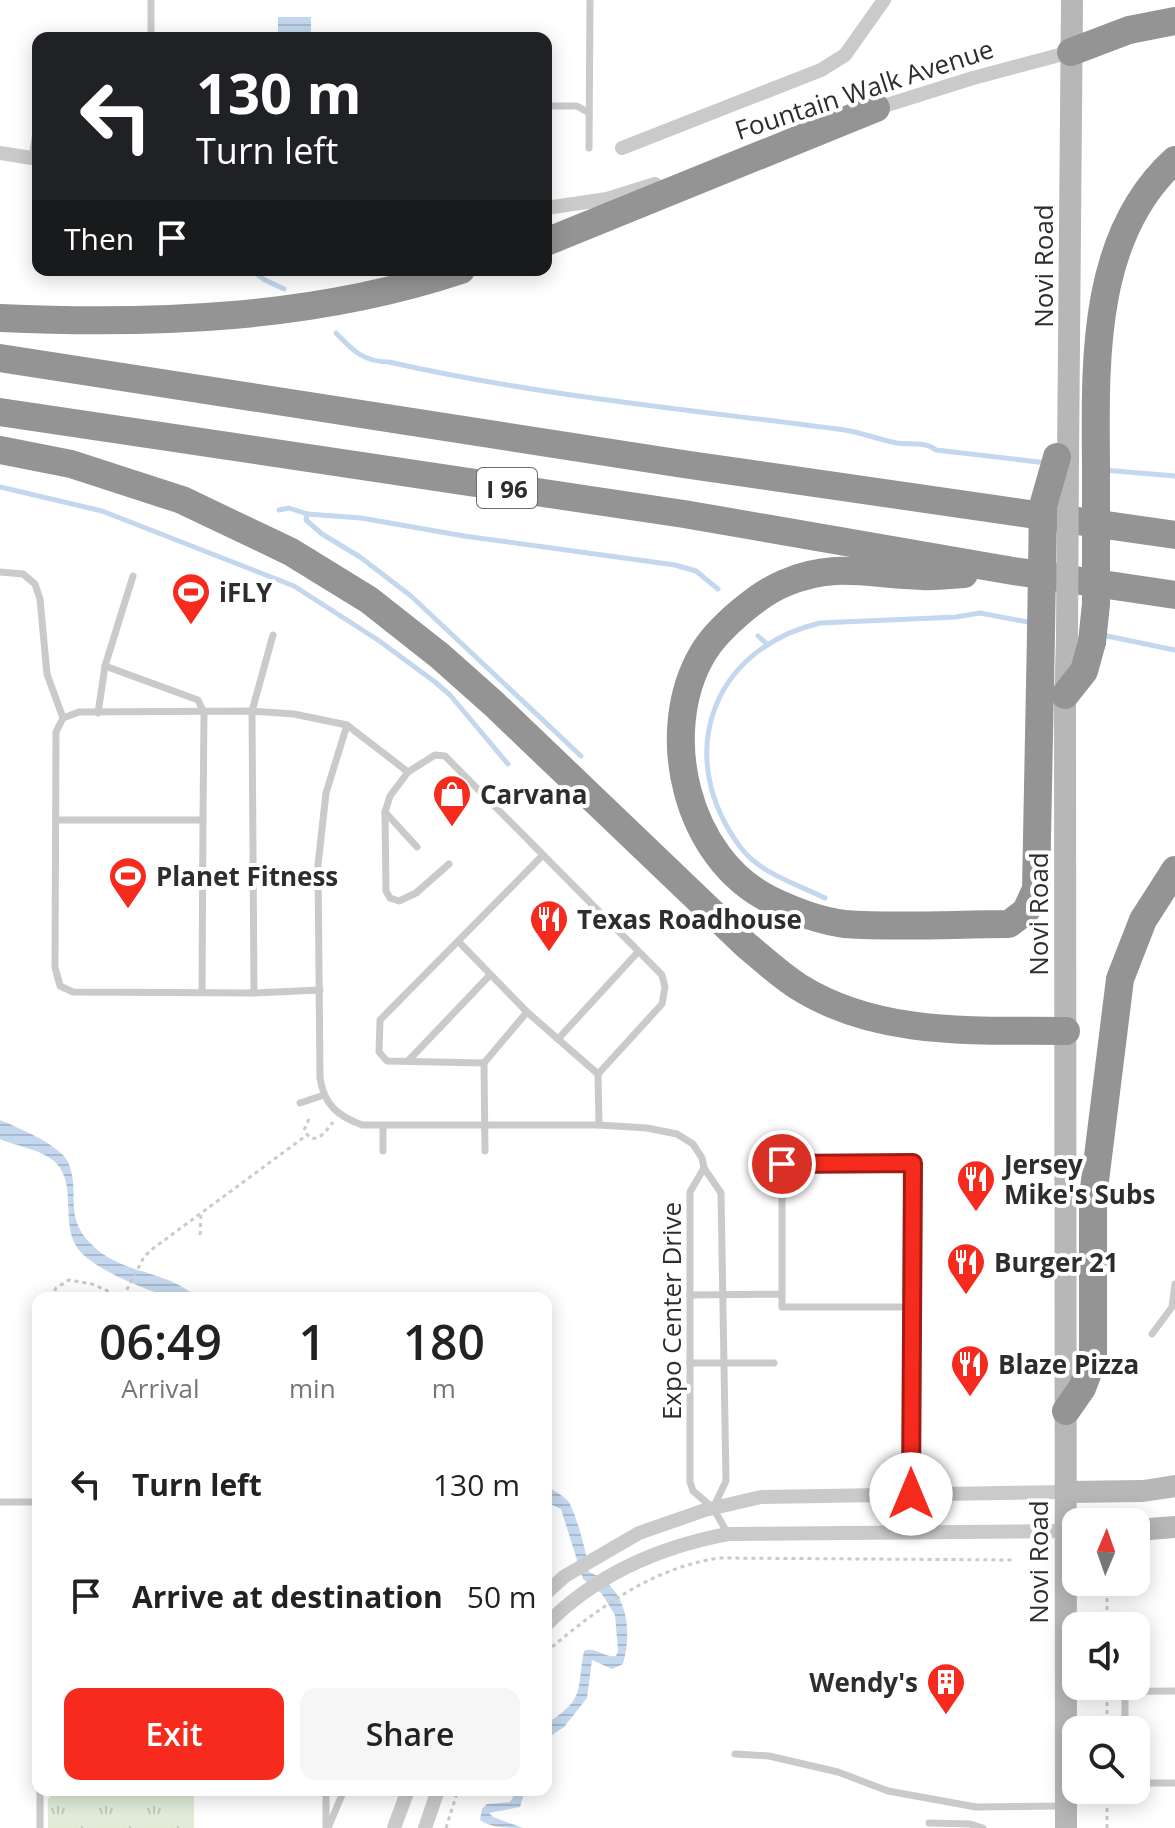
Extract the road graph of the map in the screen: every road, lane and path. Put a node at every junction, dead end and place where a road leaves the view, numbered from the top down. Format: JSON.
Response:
{"nodes":[{"id":1,"x":151,"y":0,"type":"edge"},
{"id":2,"x":590,"y":0,"type":"edge"},
{"id":3,"x":884,"y":0,"type":"edge"},
{"id":4,"x":1072,"y":0,"type":"edge"},
{"id":5,"x":1175,"y":21,"type":"edge"},
{"id":6,"x":151,"y":32,"type":"edge"},
{"id":7,"x":1071,"y":52,"type":"junction"},
{"id":8,"x":552,"y":106,"type":"edge"},
{"id":9,"x":876,"y":108,"type":"junction"},
{"id":10,"x":589,"y":113,"type":"junction"},
{"id":11,"x":589,"y":148,"type":"dead end"},
{"id":12,"x":622,"y":148,"type":"dead end"},
{"id":13,"x":0,"y":153,"type":"edge"},
{"id":14,"x":32,"y":158,"type":"edge"},
{"id":15,"x":1175,"y":160,"type":"edge"},
{"id":16,"x":552,"y":207,"type":"edge"},
{"id":17,"x":552,"y":240,"type":"edge"},
{"id":18,"x":442,"y":276,"type":"edge"},
{"id":19,"x":0,"y":318,"type":"edge"},
{"id":20,"x":0,"y":358,"type":"edge"},
{"id":21,"x":0,"y":412,"type":"edge"},
{"id":22,"x":0,"y":450,"type":"edge"},
{"id":23,"x":1072,"y":455,"type":"junction"},
{"id":24,"x":908,"y":494,"type":"junction"},
{"id":25,"x":1175,"y":516,"type":"edge"},
{"id":26,"x":1175,"y":535,"type":"edge"},
{"id":27,"x":1013,"y":571,"type":"junction"},
{"id":28,"x":0,"y":572,"type":"edge"},
{"id":29,"x":133,"y":576,"type":"dead end"},
{"id":30,"x":1175,"y":595,"type":"edge"},
{"id":31,"x":273,"y":635,"type":"dead end"},
{"id":32,"x":1067,"y":638,"type":"junction"},
{"id":33,"x":105,"y":666,"type":"junction"},
{"id":34,"x":1065,"y":695,"type":"joint"},
{"id":35,"x":252,"y":711,"type":"junction"},
{"id":36,"x":98,"y":713,"type":"junction"},
{"id":37,"x":204,"y":713,"type":"junction"},
{"id":38,"x":63,"y":718,"type":"junction"},
{"id":39,"x":347,"y":725,"type":"junction"},
{"id":40,"x":408,"y":772,"type":"junction"},
{"id":41,"x":385,"y":812,"type":"junction"},
{"id":42,"x":57,"y":820,"type":"junction"},
{"id":43,"x":203,"y":820,"type":"junction"},
{"id":44,"x":417,"y":847,"type":"dead end"},
{"id":45,"x":542,"y":856,"type":"junction"},
{"id":46,"x":449,"y":864,"type":"dead end"},
{"id":47,"x":1175,"y":870,"type":"edge"},
{"id":48,"x":459,"y":942,"type":"junction"},
{"id":49,"x":638,"y":952,"type":"junction"},
{"id":50,"x":489,"y":976,"type":"junction"},
{"id":51,"x":320,"y":990,"type":"junction"},
{"id":52,"x":202,"y":992,"type":"junction"},
{"id":53,"x":254,"y":993,"type":"junction"},
{"id":54,"x":527,"y":1012,"type":"junction"},
{"id":55,"x":1066,"y":1031,"type":"junction"},
{"id":56,"x":558,"y":1039,"type":"junction"},
{"id":57,"x":407,"y":1061,"type":"junction"},
{"id":58,"x":484,"y":1063,"type":"junction"},
{"id":59,"x":598,"y":1074,"type":"junction"},
{"id":60,"x":324,"y":1095,"type":"junction"},
{"id":61,"x":300,"y":1103,"type":"dead end"},
{"id":62,"x":339,"y":1114,"type":"junction"},
{"id":63,"x":309,"y":1119,"type":"dead end"},
{"id":64,"x":485,"y":1125,"type":"junction"},
{"id":65,"x":599,"y":1125,"type":"junction"},
{"id":66,"x":383,"y":1126,"type":"junction"},
{"id":67,"x":307,"y":1135,"type":"junction"},
{"id":68,"x":383,"y":1151,"type":"dead end"},
{"id":69,"x":485,"y":1151,"type":"dead end"},
{"id":70,"x":704,"y":1168,"type":"junction"},
{"id":71,"x":201,"y":1214,"type":"junction"},
{"id":72,"x":200,"y":1235,"type":"dead end"},
{"id":73,"x":1175,"y":1284,"type":"edge"},
{"id":74,"x":54,"y":1292,"type":"edge"},
{"id":75,"x":110,"y":1292,"type":"edge"},
{"id":76,"x":126,"y":1292,"type":"edge"},
{"id":77,"x":782,"y":1294,"type":"junction"},
{"id":78,"x":690,"y":1295,"type":"junction"},
{"id":79,"x":723,"y":1295,"type":"junction"},
{"id":80,"x":914,"y":1307,"type":"junction"},
{"id":81,"x":1152,"y":1334,"type":"dead end"},
{"id":82,"x":690,"y":1363,"type":"junction"},
{"id":83,"x":724,"y":1363,"type":"junction"},
{"id":84,"x":774,"y":1363,"type":"dead end"},
{"id":85,"x":1066,"y":1411,"type":"junction"},
{"id":86,"x":1175,"y":1486,"type":"edge"},
{"id":87,"x":1066,"y":1492,"type":"junction"},
{"id":88,"x":911,"y":1494,"type":"junction"},
{"id":89,"x":0,"y":1502,"type":"edge"},
{"id":90,"x":32,"y":1502,"type":"edge"},
{"id":91,"x":713,"y":1508,"type":"junction"},
{"id":92,"x":1068,"y":1508,"type":"edge"},
{"id":93,"x":1175,"y":1527,"type":"edge"},
{"id":94,"x":1150,"y":1529,"type":"edge"},
{"id":95,"x":1062,"y":1531,"type":"edge"},
{"id":96,"x":728,"y":1534,"type":"junction"},
{"id":97,"x":1015,"y":1560,"type":"dead end"},
{"id":98,"x":552,"y":1588,"type":"edge"},
{"id":99,"x":552,"y":1620,"type":"edge"},
{"id":100,"x":552,"y":1647,"type":"edge"},
{"id":101,"x":1175,"y":1691,"type":"edge"},
{"id":102,"x":1150,"y":1692,"type":"edge"},
{"id":103,"x":735,"y":1754,"type":"dead end"},
{"id":104,"x":1150,"y":1783,"type":"edge"},
{"id":105,"x":1175,"y":1783,"type":"edge"},
{"id":106,"x":40,"y":1796,"type":"edge"},
{"id":107,"x":326,"y":1796,"type":"edge"},
{"id":108,"x":341,"y":1796,"type":"edge"},
{"id":109,"x":406,"y":1796,"type":"edge"},
{"id":110,"x":436,"y":1796,"type":"edge"},
{"id":111,"x":456,"y":1796,"type":"edge"},
{"id":112,"x":1107,"y":1804,"type":"edge"},
{"id":113,"x":1066,"y":1817,"type":"edge"},
{"id":114,"x":929,"y":1823,"type":"dead end"},
{"id":115,"x":40,"y":1828,"type":"edge"},
{"id":116,"x":327,"y":1828,"type":"edge"},
{"id":117,"x":394,"y":1828,"type":"edge"},
{"id":118,"x":425,"y":1828,"type":"edge"},
{"id":119,"x":446,"y":1828,"type":"edge"},
{"id":120,"x":983,"y":1828,"type":"edge"},
{"id":121,"x":1107,"y":1828,"type":"edge"}],
"edges":[{"from":1,"to":6,"type":"lane"},
{"from":2,"to":10,"type":"lane"},
{"from":3,"to":12,"type":"street"},
{"from":4,"to":7,"type":"main road","name":"Novi Road"},
{"from":5,"to":7,"type":"highway"},
{"from":7,"to":9,"type":"street","name":"Fountain Walk Avenue"},
{"from":7,"to":23,"type":"main road","name":"Novi Road"},
{"from":8,"to":10,"type":"lane"},
{"from":9,"to":16,"type":"street","name":"Fountain Walk Avenue"},
{"from":9,"to":17,"type":"highway"},
{"from":10,"to":11,"type":"lane"},
{"from":13,"to":14,"type":"street"},
{"from":15,"to":23,"type":"highway"},
{"from":18,"to":19,"type":"highway"},
{"from":20,"to":24,"type":"highway","number":"I 96"},
{"from":21,"to":27,"type":"highway","number":"I 96"},
{"from":22,"to":55,"type":"highway"},
{"from":23,"to":32,"type":"highway","bridge":true},
{"from":23,"to":32,"type":"highway","bridge":true},
{"from":24,"to":25,"type":"highway"},
{"from":24,"to":26,"type":"highway","number":"I 96"},
{"from":27,"to":30,"type":"highway","number":"I 96"},
{"from":27,"to":32,"type":"highway"},
{"from":28,"to":38,"type":"lane"},
{"from":29,"to":33,"type":"lane"},
{"from":31,"to":35,"type":"lane"},
{"from":32,"to":34,"type":"highway"},
{"from":33,"to":36,"type":"lane"},
{"from":33,"to":37,"type":"lane"},
{"from":34,"to":55,"type":"main road","name":"Novi Road"},
{"from":35,"to":37,"type":"lane"},
{"from":35,"to":39,"type":"lane"},
{"from":35,"to":53,"type":"lane"},
{"from":36,"to":37,"type":"lane"},
{"from":36,"to":38,"type":"lane"},
{"from":37,"to":43,"type":"lane"},
{"from":38,"to":42,"type":"lane"},
{"from":39,"to":40,"type":"lane"},
{"from":39,"to":51,"type":"lane"},
{"from":40,"to":41,"type":"lane"},
{"from":40,"to":45,"type":"lane"},
{"from":41,"to":44,"type":"lane"},
{"from":41,"to":46,"type":"lane"},
{"from":42,"to":43,"type":"lane"},
{"from":42,"to":52,"type":"lane"},
{"from":43,"to":52,"type":"lane"},
{"from":45,"to":48,"type":"lane"},
{"from":45,"to":49,"type":"lane"},
{"from":47,"to":85,"type":"highway"},
{"from":48,"to":50,"type":"lane"},
{"from":48,"to":57,"type":"lane"},
{"from":49,"to":56,"type":"lane"},
{"from":49,"to":59,"type":"lane"},
{"from":50,"to":54,"type":"lane"},
{"from":50,"to":57,"type":"lane"},
{"from":51,"to":53,"type":"lane"},
{"from":51,"to":60,"type":"lane"},
{"from":52,"to":53,"type":"lane"},
{"from":54,"to":56,"type":"lane"},
{"from":54,"to":58,"type":"lane"},
{"from":55,"to":85,"type":"main road","name":"Novi Road"},
{"from":56,"to":59,"type":"lane"},
{"from":57,"to":58,"type":"lane"},
{"from":58,"to":64,"type":"lane"},
{"from":59,"to":65,"type":"lane"},
{"from":60,"to":61,"type":"lane"},
{"from":60,"to":62,"type":"lane"},
{"from":62,"to":66,"type":"lane"},
{"from":62,"to":67,"type":"path"},
{"from":63,"to":67,"type":"path"},
{"from":64,"to":65,"type":"lane"},
{"from":64,"to":66,"type":"lane"},
{"from":64,"to":69,"type":"lane"},
{"from":65,"to":70,"type":"lane"},
{"from":66,"to":68,"type":"lane"},
{"from":67,"to":71,"type":"path"},
{"from":70,"to":78,"type":"lane","name":"Expo Center Drive"},
{"from":70,"to":79,"type":"lane","name":"Expo Center Drive"},
{"from":71,"to":72,"type":"path"},
{"from":71,"to":76,"type":"path"},
{"from":73,"to":81,"type":"lane"},
{"from":74,"to":75,"type":"path"},
{"from":77,"to":79,"type":"lane"},
{"from":77,"to":80,"type":"lane"},
{"from":77,"to":80,"type":"lane"},
{"from":78,"to":79,"type":"lane"},
{"from":78,"to":82,"type":"lane","name":"Expo Center Drive"},
{"from":79,"to":83,"type":"lane","name":"Expo Center Drive"},
{"from":80,"to":88,"type":"lane"},
{"from":82,"to":83,"type":"lane"},
{"from":82,"to":91,"type":"lane","name":"Expo Center Drive"},
{"from":83,"to":84,"type":"lane"},
{"from":83,"to":91,"type":"lane","name":"Expo Center Drive"},
{"from":85,"to":87,"type":"main road","name":"Novi Road"},
{"from":86,"to":87,"type":"main road"},
{"from":87,"to":88,"type":"street"},
{"from":87,"to":92,"type":"main road","name":"Novi Road"},
{"from":88,"to":91,"type":"street"},
{"from":89,"to":90,"type":"lane"},
{"from":91,"to":96,"type":"lane","name":"Expo Center Drive"},
{"from":91,"to":98,"type":"street"},
{"from":93,"to":94,"type":"main road"},
{"from":95,"to":96,"type":"street"},
{"from":96,"to":99,"type":"street"},
{"from":97,"to":100,"type":"path"},
{"from":101,"to":102,"type":"lane"},
{"from":103,"to":113,"type":"lane"},
{"from":104,"to":105,"type":"lane"},
{"from":106,"to":115,"type":"lane"},
{"from":107,"to":116,"type":"lane"},
{"from":108,"to":116,"type":"lane"},
{"from":109,"to":117,"type":"street"},
{"from":110,"to":118,"type":"street"},
{"from":111,"to":119,"type":"path"},
{"from":112,"to":121,"type":"path"},
{"from":114,"to":120,"type":"lane"}]}
